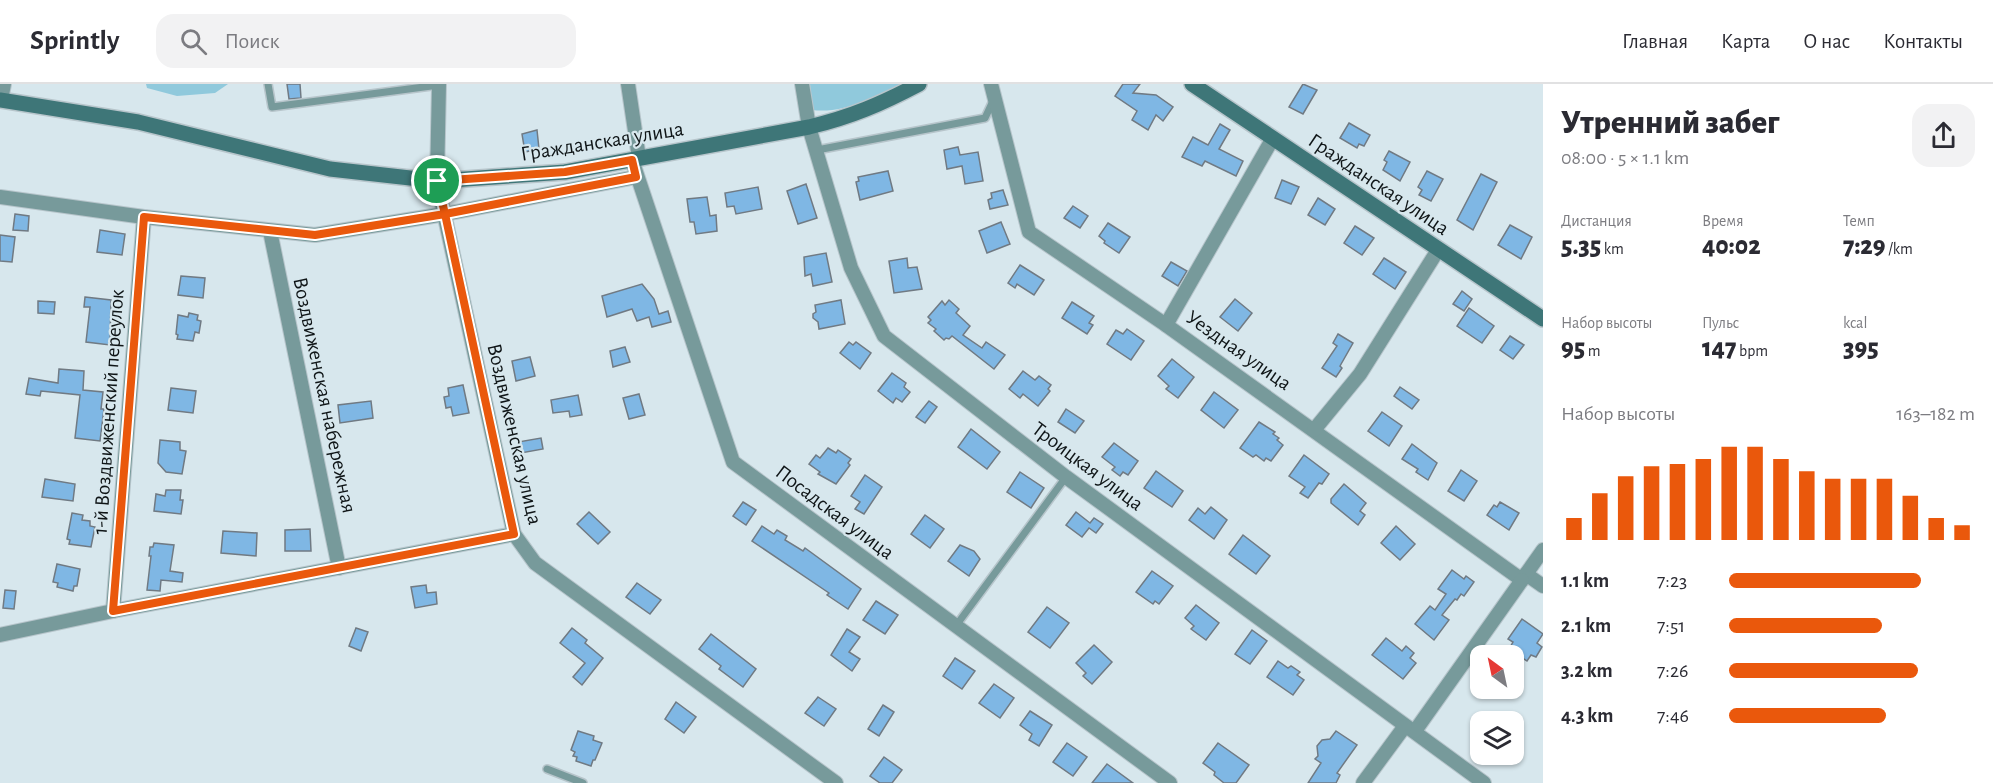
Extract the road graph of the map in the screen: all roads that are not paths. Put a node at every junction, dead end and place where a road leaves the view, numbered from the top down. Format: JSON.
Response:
{"nodes":[{"id":1,"x":4,"y":84,"type":"edge"},
{"id":2,"x":268,"y":84,"type":"edge"},
{"id":3,"x":628,"y":84,"type":"edge"},
{"id":4,"x":802,"y":84,"type":"edge"},
{"id":5,"x":919,"y":84,"type":"edge"},
{"id":6,"x":1192,"y":84,"type":"edge"},
{"id":7,"x":440,"y":85,"type":"edge"},
{"id":8,"x":993,"y":90,"type":"edge"},
{"id":9,"x":1,"y":100,"type":"edge"},
{"id":10,"x":809,"y":128,"type":"junction"},
{"id":11,"x":1273,"y":138,"type":"junction"},
{"id":12,"x":817,"y":150,"type":"junction"},
{"id":13,"x":635,"y":159,"type":"junction"},
{"id":14,"x":636,"y":177,"type":"junction"},
{"id":15,"x":437,"y":181,"type":"junction"},
{"id":16,"x":0,"y":197,"type":"edge"},
{"id":17,"x":445,"y":214,"type":"junction"},
{"id":18,"x":144,"y":217,"type":"junction"},
{"id":19,"x":270,"y":231,"type":"junction"},
{"id":20,"x":1438,"y":250,"type":"junction"},
{"id":21,"x":1543,"y":319,"type":"edge"},
{"id":22,"x":1166,"y":325,"type":"junction"},
{"id":23,"x":1314,"y":430,"type":"junction"},
{"id":24,"x":1066,"y":477,"type":"junction"},
{"id":25,"x":514,"y":534,"type":"junction"},
{"id":26,"x":1543,"y":550,"type":"edge"},
{"id":27,"x":339,"y":568,"type":"junction"},
{"id":28,"x":1524,"y":577,"type":"junction"},
{"id":29,"x":1543,"y":586,"type":"edge"},
{"id":30,"x":113,"y":611,"type":"junction"},
{"id":31,"x":955,"y":627,"type":"junction"},
{"id":32,"x":0,"y":635,"type":"edge"},
{"id":33,"x":1410,"y":728,"type":"junction"},
{"id":34,"x":547,"y":769,"type":"dead end"},
{"id":35,"x":583,"y":783,"type":"edge"},
{"id":36,"x":836,"y":783,"type":"edge"},
{"id":37,"x":1170,"y":783,"type":"edge"},
{"id":38,"x":1363,"y":783,"type":"edge"},
{"id":39,"x":1484,"y":783,"type":"edge"}],
"edges":[{"from":1,"to":9,"type":"street"},
{"from":2,"to":7,"type":"lane"},
{"from":3,"to":13,"type":"street","name":"Посадская улица"},
{"from":4,"to":10,"type":"street","name":"Троицкая улица"},
{"from":5,"to":10,"type":"street","name":"Гражданская улица"},
{"from":6,"to":11,"type":"street","name":"Гражданская улица"},
{"from":7,"to":15,"type":"street","name":"Воздвиженская улица"},
{"from":8,"to":12,"type":"lane"},
{"from":8,"to":22,"type":"street","name":"Уездная улица"},
{"from":9,"to":15,"type":"street","name":"Гражданская улица"},
{"from":10,"to":12,"type":"street","name":"Троицкая улица"},
{"from":10,"to":13,"type":"street","name":"Гражданская улица"},
{"from":11,"to":20,"type":"street","name":"Гражданская улица"},
{"from":11,"to":22,"type":"street"},
{"from":12,"to":24,"type":"street","name":"Троицкая улица"},
{"from":13,"to":14,"type":"street","name":"Посадская улица"},
{"from":13,"to":15,"type":"street","name":"Гражданская улица"},
{"from":14,"to":17,"type":"street"},
{"from":14,"to":31,"type":"street","name":"Посадская улица"},
{"from":15,"to":17,"type":"street","name":"Воздвиженская улица"},
{"from":16,"to":18,"type":"street"},
{"from":17,"to":19,"type":"street"},
{"from":17,"to":25,"type":"street","name":"Воздвиженская улица"},
{"from":18,"to":19,"type":"street"},
{"from":18,"to":30,"type":"street","name":"1-й Воздвиженский переулок"},
{"from":19,"to":27,"type":"street","name":"Воздвиженская набережная"},
{"from":20,"to":21,"type":"street","name":"Гражданская улица"},
{"from":20,"to":23,"type":"street"},
{"from":22,"to":23,"type":"street","name":"Уездная улица"},
{"from":23,"to":28,"type":"street","name":"Уездная улица"},
{"from":24,"to":31,"type":"lane"},
{"from":24,"to":33,"type":"street","name":"Троицкая улица"},
{"from":25,"to":27,"type":"street"},
{"from":25,"to":36,"type":"street","name":"Воздвиженская улица"},
{"from":26,"to":28,"type":"street"},
{"from":27,"to":30,"type":"street"},
{"from":28,"to":29,"type":"street","name":"Уездная улица"},
{"from":28,"to":33,"type":"street"},
{"from":30,"to":32,"type":"street"},
{"from":31,"to":37,"type":"street","name":"Посадская улица"},
{"from":33,"to":38,"type":"street"},
{"from":33,"to":39,"type":"street","name":"Троицкая улица"},
{"from":34,"to":35,"type":"lane"}]}
